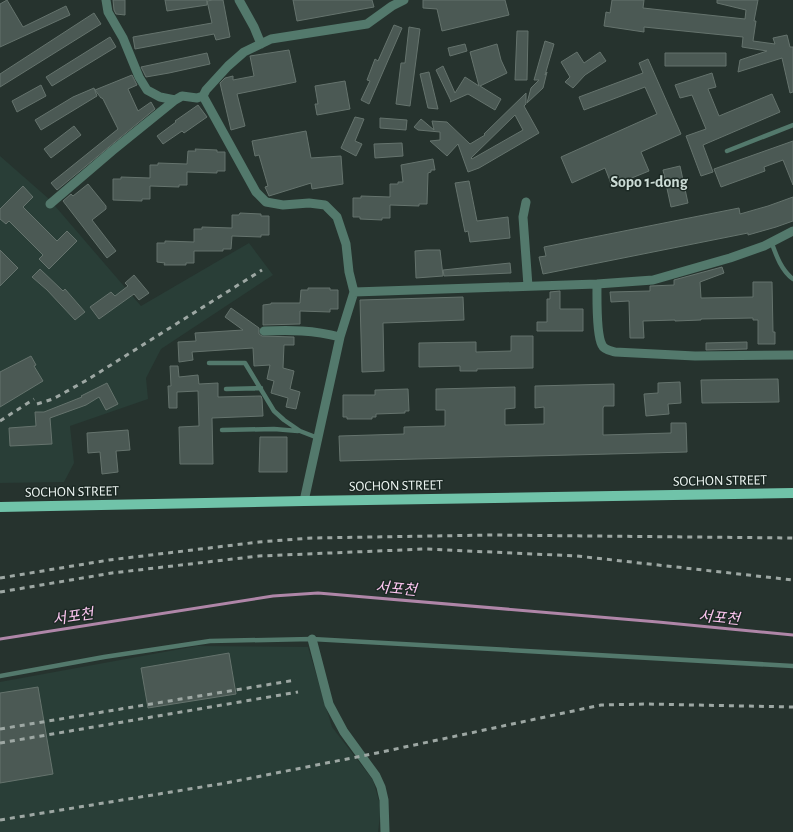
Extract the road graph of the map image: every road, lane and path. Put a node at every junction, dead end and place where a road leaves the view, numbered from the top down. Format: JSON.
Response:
{"nodes":[{"id":1,"x":106,"y":0,"type":"edge"},
{"id":2,"x":239,"y":0,"type":"edge"},
{"id":3,"x":404,"y":0,"type":"edge"},
{"id":4,"x":261,"y":44,"type":"junction"},
{"id":5,"x":203,"y":96,"type":"junction"},
{"id":6,"x":175,"y":100,"type":"junction"},
{"id":7,"x":793,"y":125,"type":"edge"},
{"id":8,"x":727,"y":151,"type":"dead end"},
{"id":9,"x":526,"y":202,"type":"dead end"},
{"id":10,"x":50,"y":204,"type":"dead end"},
{"id":11,"x":793,"y":231,"type":"edge"},
{"id":12,"x":771,"y":242,"type":"junction"},
{"id":13,"x":793,"y":279,"type":"edge"},
{"id":14,"x":597,"y":284,"type":"junction"},
{"id":15,"x":528,"y":286,"type":"junction"},
{"id":16,"x":354,"y":292,"type":"junction"},
{"id":17,"x":264,"y":331,"type":"dead end"},
{"id":18,"x":340,"y":337,"type":"junction"},
{"id":19,"x":793,"y":355,"type":"edge"},
{"id":20,"x":210,"y":363,"type":"dead end"},
{"id":21,"x":261,"y":388,"type":"junction"},
{"id":22,"x":226,"y":389,"type":"dead end"},
{"id":23,"x":222,"y":430,"type":"dead end"},
{"id":24,"x":300,"y":431,"type":"junction"},
{"id":25,"x":318,"y":438,"type":"junction"},
{"id":26,"x":793,"y":493,"type":"edge"},
{"id":27,"x":304,"y":501,"type":"junction"},
{"id":28,"x":0,"y":507,"type":"edge"},
{"id":29,"x":312,"y":639,"type":"junction"},
{"id":30,"x":793,"y":666,"type":"edge"},
{"id":31,"x":0,"y":676,"type":"edge"},
{"id":32,"x":385,"y":832,"type":"edge"}],
"edges":[{"from":1,"to":6,"type":"street"},
{"from":2,"to":4,"type":"street"},
{"from":3,"to":4,"type":"street"},
{"from":4,"to":5,"type":"street"},
{"from":5,"to":6,"type":"street"},
{"from":5,"to":16,"type":"street"},
{"from":6,"to":10,"type":"street"},
{"from":7,"to":8,"type":"lane"},
{"from":9,"to":15,"type":"street"},
{"from":11,"to":12,"type":"street"},
{"from":12,"to":13,"type":"lane"},
{"from":12,"to":14,"type":"street"},
{"from":14,"to":15,"type":"street"},
{"from":14,"to":19,"type":"street"},
{"from":15,"to":16,"type":"street"},
{"from":16,"to":18,"type":"street"},
{"from":17,"to":18,"type":"street"},
{"from":18,"to":25,"type":"street"},
{"from":20,"to":21,"type":"lane"},
{"from":21,"to":22,"type":"lane"},
{"from":21,"to":24,"type":"lane"},
{"from":23,"to":24,"type":"lane"},
{"from":24,"to":25,"type":"lane"},
{"from":25,"to":27,"type":"street"},
{"from":26,"to":27,"type":"main road","name":"SOCHON STREET"},
{"from":27,"to":28,"type":"main road","name":"SOCHON STREET"},
{"from":29,"to":30,"type":"lane"},
{"from":29,"to":31,"type":"lane"},
{"from":29,"to":32,"type":"street"}]}
